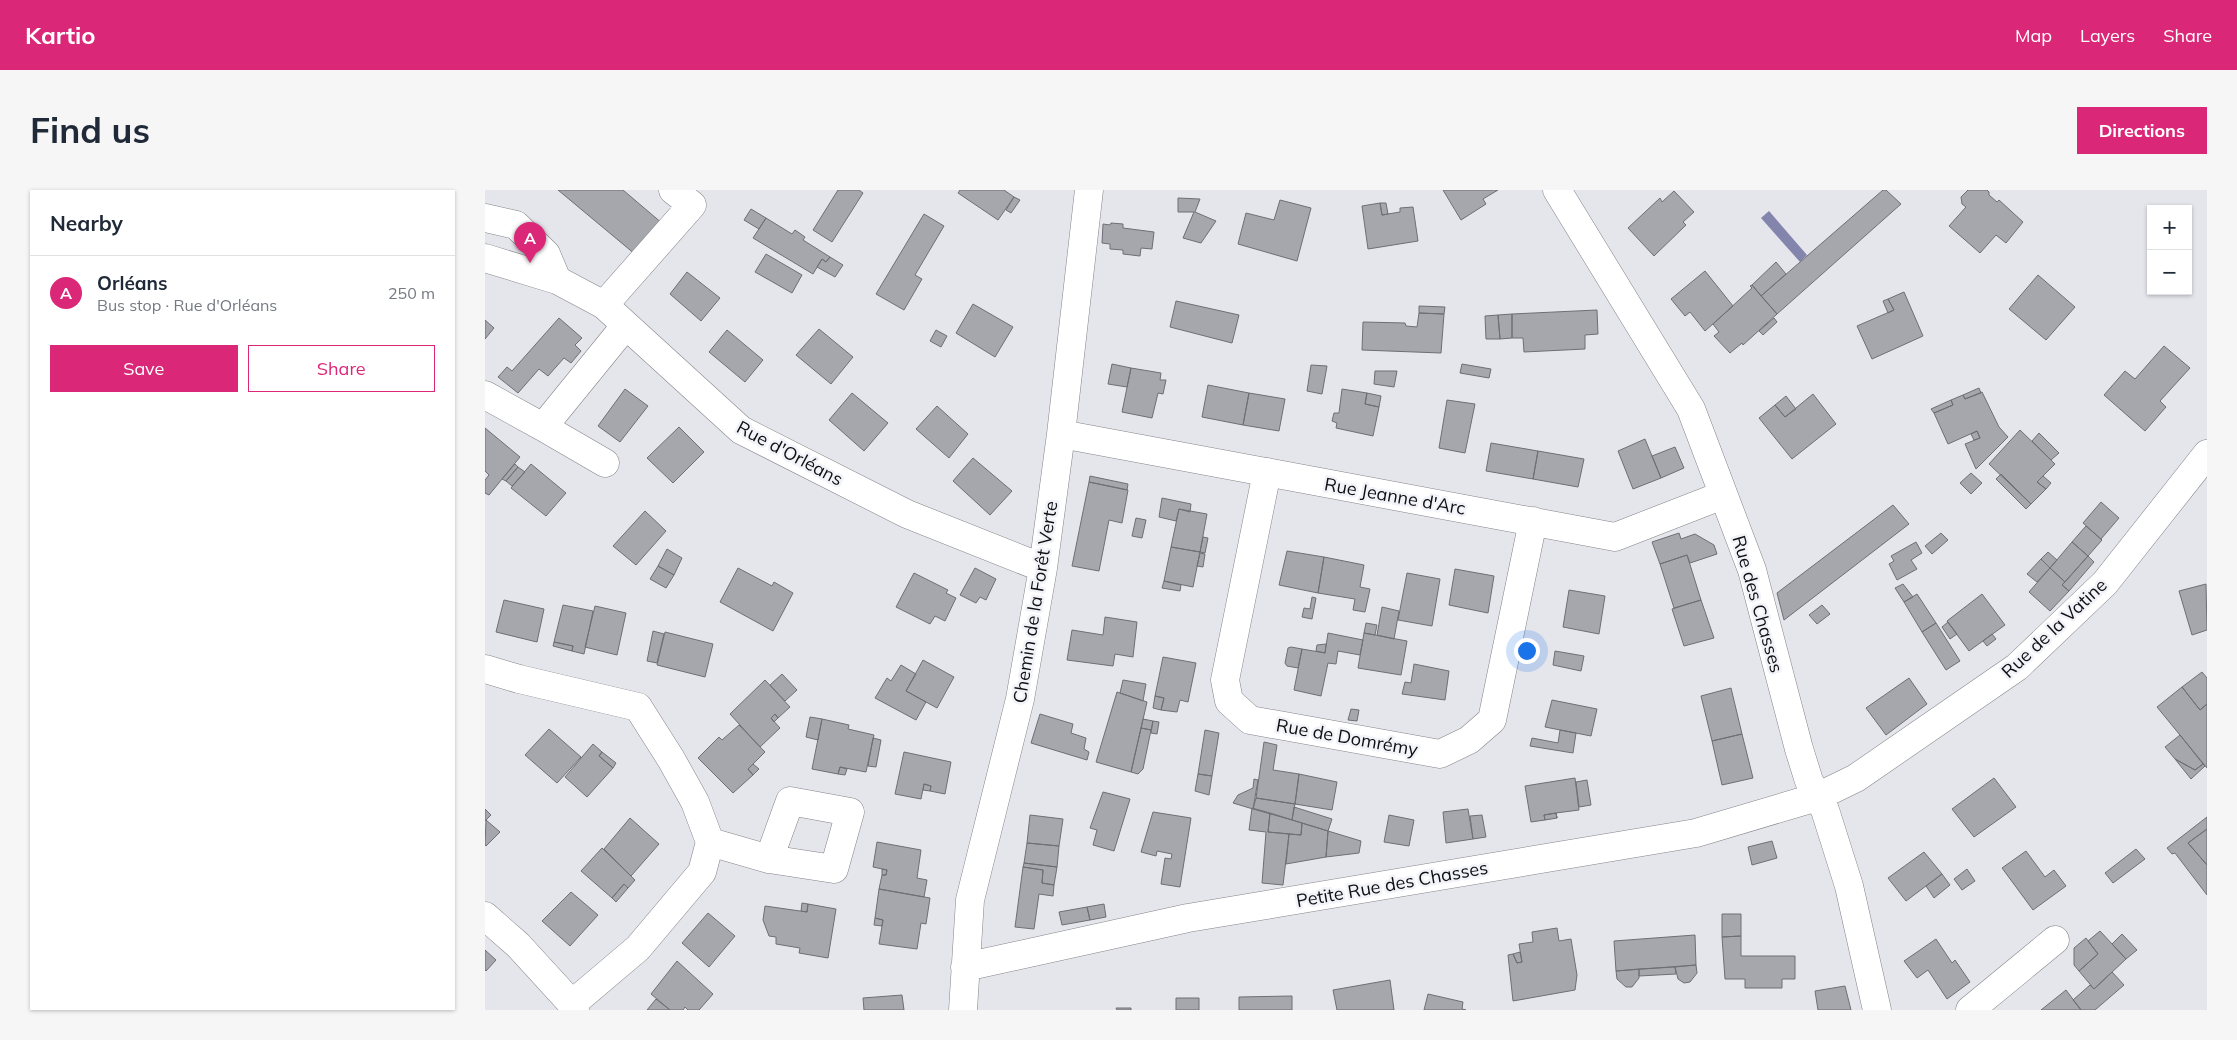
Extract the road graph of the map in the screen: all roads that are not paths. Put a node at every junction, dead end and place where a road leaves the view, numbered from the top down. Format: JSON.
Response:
{"nodes":[{"id":1,"x":673,"y":190,"type":"edge"},
{"id":2,"x":1089,"y":190,"type":"edge"},
{"id":3,"x":1563,"y":192,"type":"edge"},
{"id":4,"x":485,"y":218,"type":"edge"},
{"id":5,"x":485,"y":258,"type":"edge"},
{"id":6,"x":557,"y":280,"type":"junction"},
{"id":7,"x":604,"y":305,"type":"junction"},
{"id":8,"x":626,"y":325,"type":"junction"},
{"id":9,"x":485,"y":395,"type":"edge"},
{"id":10,"x":543,"y":427,"type":"junction"},
{"id":11,"x":1061,"y":434,"type":"junction"},
{"id":12,"x":2207,"y":454,"type":"edge"},
{"id":13,"x":605,"y":463,"type":"dead end"},
{"id":14,"x":1267,"y":472,"type":"junction"},
{"id":15,"x":1723,"y":495,"type":"junction"},
{"id":16,"x":1533,"y":521,"type":"junction"},
{"id":17,"x":1043,"y":568,"type":"junction"},
{"id":18,"x":485,"y":669,"type":"edge"},
{"id":19,"x":1817,"y":797,"type":"junction"},
{"id":20,"x":710,"y":842,"type":"junction"},
{"id":21,"x":769,"y":859,"type":"dead end"},
{"id":22,"x":485,"y":916,"type":"edge"},
{"id":23,"x":2055,"y":940,"type":"dead end"},
{"id":24,"x":965,"y":967,"type":"junction"},
{"id":25,"x":573,"y":1007,"type":"edge"},
{"id":26,"x":963,"y":1010,"type":"edge"},
{"id":27,"x":1877,"y":1010,"type":"edge"},
{"id":28,"x":1970,"y":1010,"type":"edge"}],
"edges":[{"from":1,"to":7,"type":"street"},
{"from":2,"to":11,"type":"street","name":"Chemin de la Forêt Verte"},
{"from":3,"to":15,"type":"street","name":"Rue des Chasses"},
{"from":4,"to":6,"type":"street"},
{"from":5,"to":6,"type":"street","name":"Rue d'Orléans"},
{"from":6,"to":7,"type":"street","name":"Rue d'Orléans"},
{"from":7,"to":8,"type":"street","name":"Rue d'Orléans"},
{"from":8,"to":10,"type":"street"},
{"from":8,"to":17,"type":"street","name":"Rue d'Orléans"},
{"from":9,"to":10,"type":"street"},
{"from":10,"to":13,"type":"street"},
{"from":11,"to":14,"type":"street","name":"Rue Jeanne d'Arc"},
{"from":11,"to":17,"type":"street","name":"Chemin de la Forêt Verte"},
{"from":12,"to":19,"type":"street","name":"Rue de la Vatine"},
{"from":14,"to":16,"type":"street","name":"Rue Jeanne d'Arc"},
{"from":14,"to":16,"type":"street","name":"Rue de Domrémy"},
{"from":15,"to":16,"type":"street","name":"Rue Jeanne d'Arc"},
{"from":15,"to":19,"type":"street","name":"Rue des Chasses"},
{"from":17,"to":24,"type":"street","name":"Chemin de la Forêt Verte"},
{"from":18,"to":20,"type":"street"},
{"from":19,"to":24,"type":"street","name":"Petite Rue des Chasses"},
{"from":19,"to":27,"type":"street","name":"Rue des Chasses"},
{"from":20,"to":21,"type":"street"},
{"from":20,"to":25,"type":"street"},
{"from":22,"to":25,"type":"street"},
{"from":23,"to":28,"type":"street"},
{"from":24,"to":26,"type":"street","name":"Chemin de la Forêt Verte"}]}
